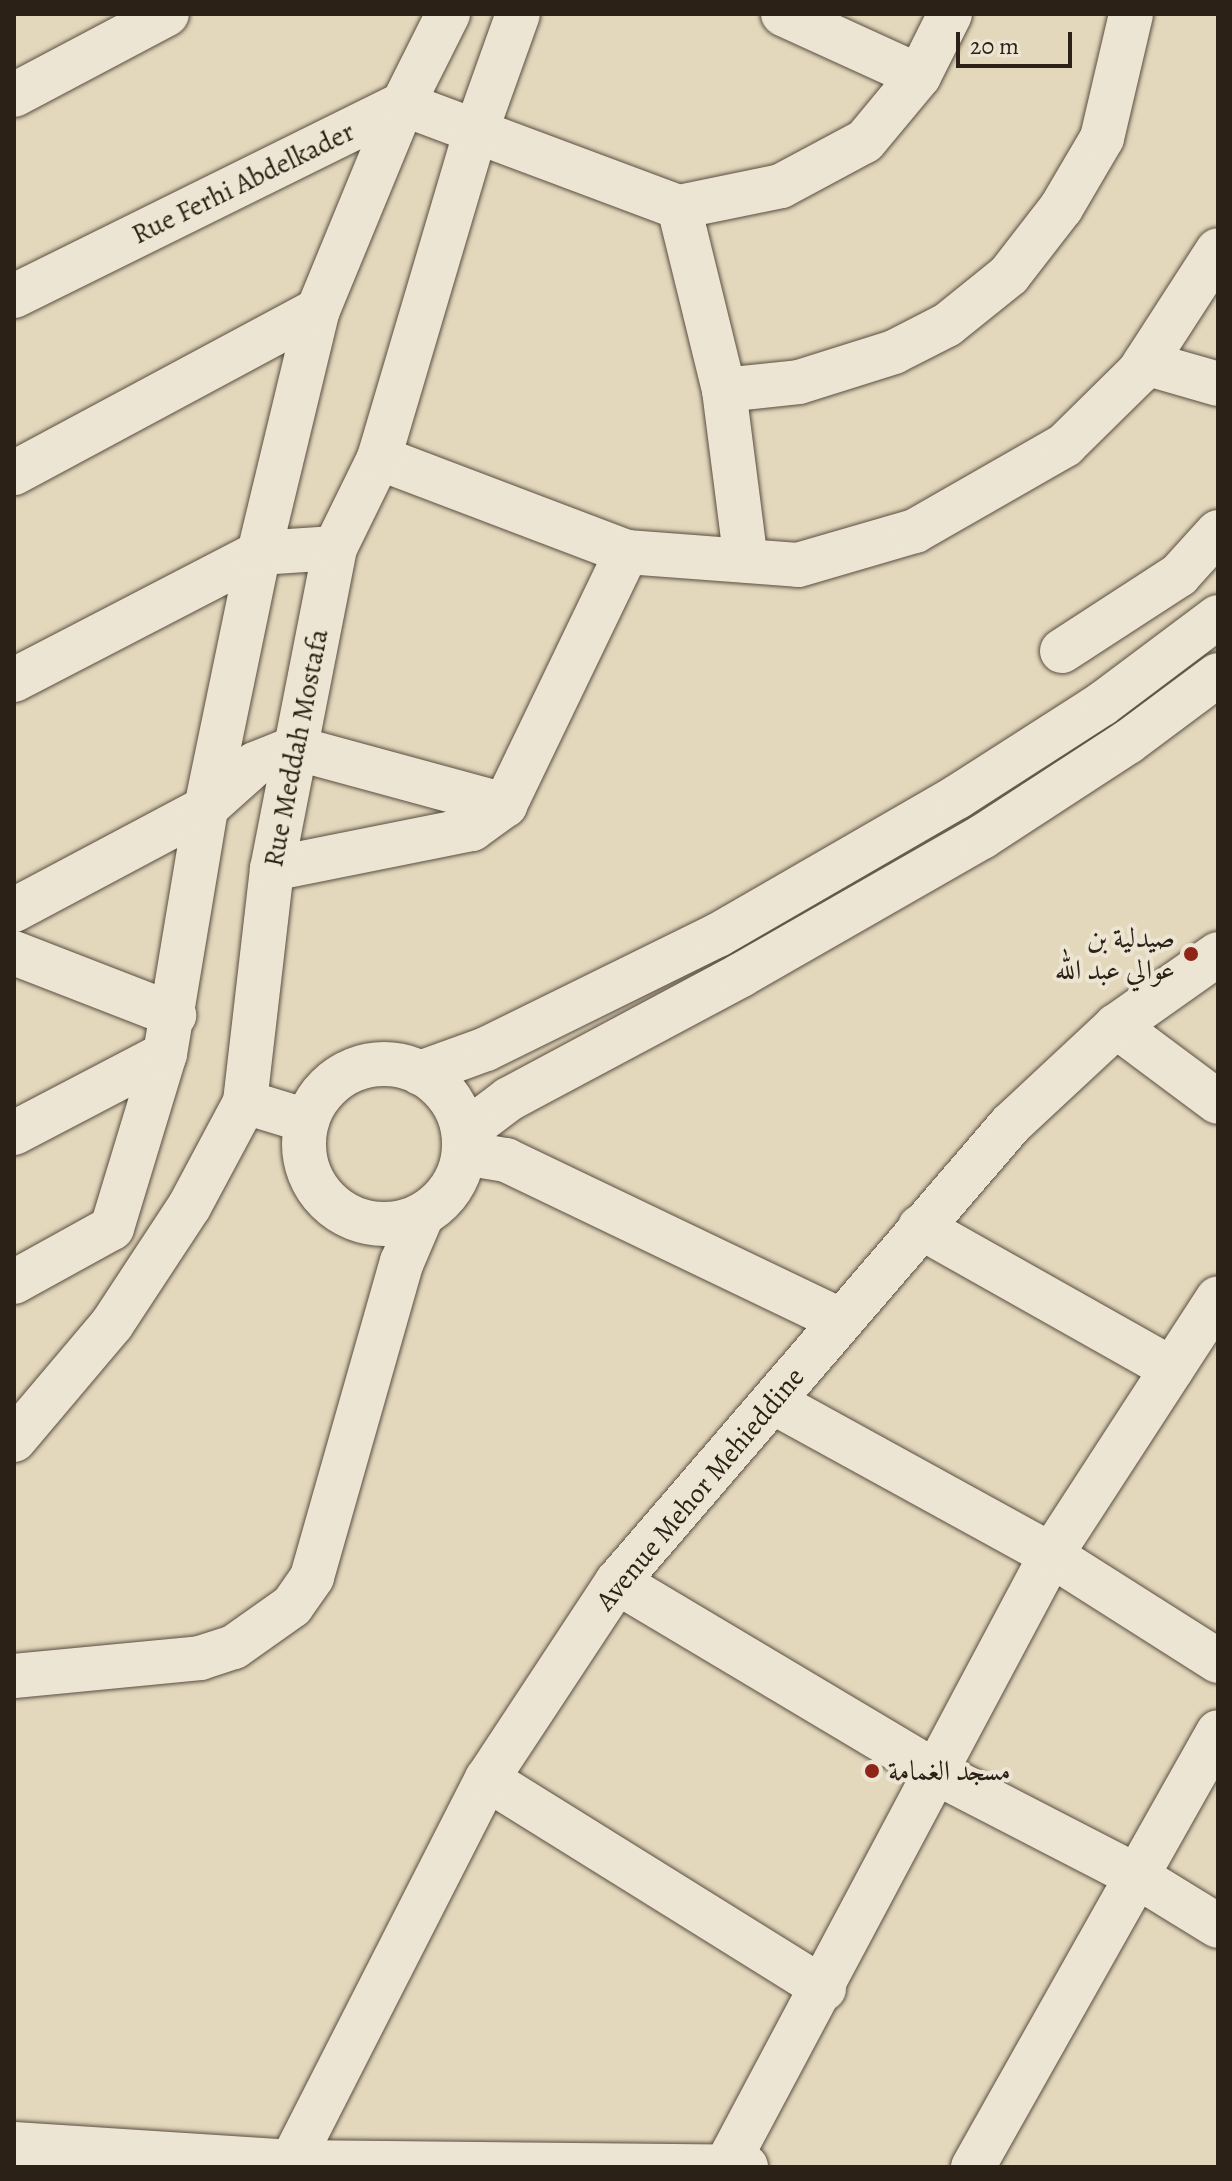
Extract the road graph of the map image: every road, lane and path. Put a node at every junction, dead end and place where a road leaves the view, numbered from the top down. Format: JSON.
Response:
{"nodes":[{"id":1,"x":167,"y":14,"type":"edge"},
{"id":2,"x":448,"y":14,"type":"edge"},
{"id":3,"x":518,"y":14,"type":"edge"},
{"id":4,"x":783,"y":14,"type":"edge"},
{"id":5,"x":950,"y":14,"type":"edge"},
{"id":6,"x":1131,"y":14,"type":"edge"},
{"id":7,"x":919,"y":76,"type":"junction"},
{"id":8,"x":14,"y":95,"type":"edge"},
{"id":9,"x":403,"y":104,"type":"junction"},
{"id":10,"x":475,"y":134,"type":"junction"},
{"id":11,"x":679,"y":207,"type":"junction"},
{"id":12,"x":1218,"y":250,"type":"edge"},
{"id":13,"x":14,"y":296,"type":"edge"},
{"id":14,"x":318,"y":310,"type":"junction"},
{"id":15,"x":1145,"y":363,"type":"junction"},
{"id":16,"x":1218,"y":384,"type":"edge"},
{"id":17,"x":724,"y":390,"type":"junction"},
{"id":18,"x":379,"y":458,"type":"junction"},
{"id":19,"x":14,"y":473,"type":"edge"},
{"id":20,"x":1218,"y":532,"type":"edge"},
{"id":21,"x":335,"y":548,"type":"junction"},
{"id":22,"x":627,"y":552,"type":"junction"},
{"id":23,"x":259,"y":553,"type":"junction"},
{"id":24,"x":746,"y":561,"type":"junction"},
{"id":25,"x":1218,"y":617,"type":"edge"},
{"id":26,"x":1062,"y":651,"type":"dead end"},
{"id":27,"x":1218,"y":675,"type":"edge"},
{"id":28,"x":14,"y":680,"type":"edge"},
{"id":29,"x":295,"y":748,"type":"junction"},
{"id":30,"x":505,"y":805,"type":"junction"},
{"id":31,"x":206,"y":808,"type":"junction"},
{"id":32,"x":272,"y":869,"type":"junction"},
{"id":33,"x":14,"y":910,"type":"edge"},
{"id":34,"x":14,"y":953,"type":"edge"},
{"id":35,"x":1218,"y":954,"type":"edge"},
{"id":36,"x":1116,"y":1026,"type":"junction"},
{"id":37,"x":170,"y":1035,"type":"junction"},
{"id":38,"x":420,"y":1073,"type":"junction"},
{"id":39,"x":245,"y":1102,"type":"junction"},
{"id":40,"x":1218,"y":1102,"type":"edge"},
{"id":41,"x":307,"y":1121,"type":"junction"},
{"id":42,"x":14,"y":1133,"type":"edge"},
{"id":43,"x":464,"y":1143,"type":"junction"},
{"id":44,"x":422,"y":1215,"type":"junction"},
{"id":45,"x":920,"y":1227,"type":"junction"},
{"id":46,"x":14,"y":1282,"type":"edge"},
{"id":47,"x":1218,"y":1298,"type":"edge"},
{"id":48,"x":840,"y":1320,"type":"junction"},
{"id":49,"x":1172,"y":1369,"type":"junction"},
{"id":50,"x":773,"y":1402,"type":"junction"},
{"id":51,"x":14,"y":1440,"type":"edge"},
{"id":52,"x":1051,"y":1555,"type":"junction"},
{"id":53,"x":617,"y":1582,"type":"junction"},
{"id":54,"x":1218,"y":1661,"type":"edge"},
{"id":55,"x":14,"y":1676,"type":"edge"},
{"id":56,"x":1218,"y":1732,"type":"edge"},
{"id":57,"x":937,"y":1773,"type":"junction"},
{"id":58,"x":487,"y":1779,"type":"junction"},
{"id":59,"x":1135,"y":1875,"type":"junction"},
{"id":60,"x":1218,"y":1926,"type":"edge"},
{"id":61,"x":824,"y":1989,"type":"junction"},
{"id":62,"x":14,"y":2144,"type":"edge"},
{"id":63,"x":290,"y":2165,"type":"edge"},
{"id":64,"x":736,"y":2166,"type":"edge"},
{"id":65,"x":973,"y":2167,"type":"edge"}],
"edges":[{"from":1,"to":8,"type":"street"},
{"from":2,"to":9,"type":"street"},
{"from":3,"to":10,"type":"street","name":"Rue Meddah Mostafa"},
{"from":4,"to":7,"type":"street"},
{"from":5,"to":7,"type":"street"},
{"from":6,"to":17,"type":"street"},
{"from":7,"to":11,"type":"street"},
{"from":9,"to":10,"type":"street"},
{"from":9,"to":13,"type":"street","name":"Rue Ferhi Abdelkader"},
{"from":9,"to":14,"type":"street"},
{"from":10,"to":11,"type":"street"},
{"from":10,"to":18,"type":"street","name":"Rue Meddah Mostafa"},
{"from":11,"to":17,"type":"street"},
{"from":12,"to":15,"type":"street"},
{"from":14,"to":19,"type":"street"},
{"from":14,"to":23,"type":"street"},
{"from":15,"to":16,"type":"street"},
{"from":15,"to":24,"type":"street"},
{"from":17,"to":24,"type":"street"},
{"from":18,"to":21,"type":"street","name":"Rue Meddah Mostafa"},
{"from":18,"to":22,"type":"street"},
{"from":20,"to":26,"type":"street"},
{"from":21,"to":23,"type":"street"},
{"from":21,"to":29,"type":"street","name":"Rue Meddah Mostafa"},
{"from":22,"to":24,"type":"street"},
{"from":22,"to":30,"type":"street"},
{"from":23,"to":28,"type":"street"},
{"from":23,"to":31,"type":"street"},
{"from":25,"to":38,"type":"street"},
{"from":27,"to":43,"type":"street"},
{"from":29,"to":30,"type":"street"},
{"from":29,"to":31,"type":"street"},
{"from":29,"to":32,"type":"street","name":"Rue Meddah Mostafa"},
{"from":30,"to":32,"type":"street"},
{"from":31,"to":33,"type":"street"},
{"from":31,"to":37,"type":"street"},
{"from":32,"to":39,"type":"street","name":"Rue Meddah Mostafa"},
{"from":34,"to":37,"type":"street"},
{"from":35,"to":36,"type":"street","name":"Avenue Mehor Mehieddine"},
{"from":36,"to":40,"type":"street"},
{"from":36,"to":45,"type":"street","name":"Avenue Mehor Mehieddine"},
{"from":37,"to":42,"type":"street"},
{"from":37,"to":46,"type":"street"},
{"from":38,"to":41,"type":"street"},
{"from":38,"to":43,"type":"street"},
{"from":39,"to":41,"type":"street"},
{"from":39,"to":51,"type":"street","name":"Rue Meddah Mostafa"},
{"from":41,"to":44,"type":"street"},
{"from":43,"to":44,"type":"street"},
{"from":43,"to":48,"type":"street"},
{"from":44,"to":55,"type":"street"},
{"from":45,"to":48,"type":"street","name":"Avenue Mehor Mehieddine"},
{"from":45,"to":49,"type":"street"},
{"from":47,"to":49,"type":"street"},
{"from":48,"to":50,"type":"street","name":"Avenue Mehor Mehieddine"},
{"from":49,"to":52,"type":"street"},
{"from":50,"to":52,"type":"street"},
{"from":50,"to":53,"type":"street","name":"Avenue Mehor Mehieddine"},
{"from":52,"to":54,"type":"street"},
{"from":52,"to":57,"type":"street"},
{"from":53,"to":57,"type":"street"},
{"from":53,"to":58,"type":"street","name":"Avenue Mehor Mehieddine"},
{"from":56,"to":59,"type":"street"},
{"from":57,"to":59,"type":"street"},
{"from":57,"to":61,"type":"street"},
{"from":58,"to":61,"type":"street"},
{"from":58,"to":63,"type":"street","name":"Avenue Mehor Mehieddine"},
{"from":59,"to":60,"type":"street"},
{"from":59,"to":65,"type":"street"},
{"from":61,"to":64,"type":"street"},
{"from":62,"to":63,"type":"street"},
{"from":63,"to":64,"type":"street"}]}
